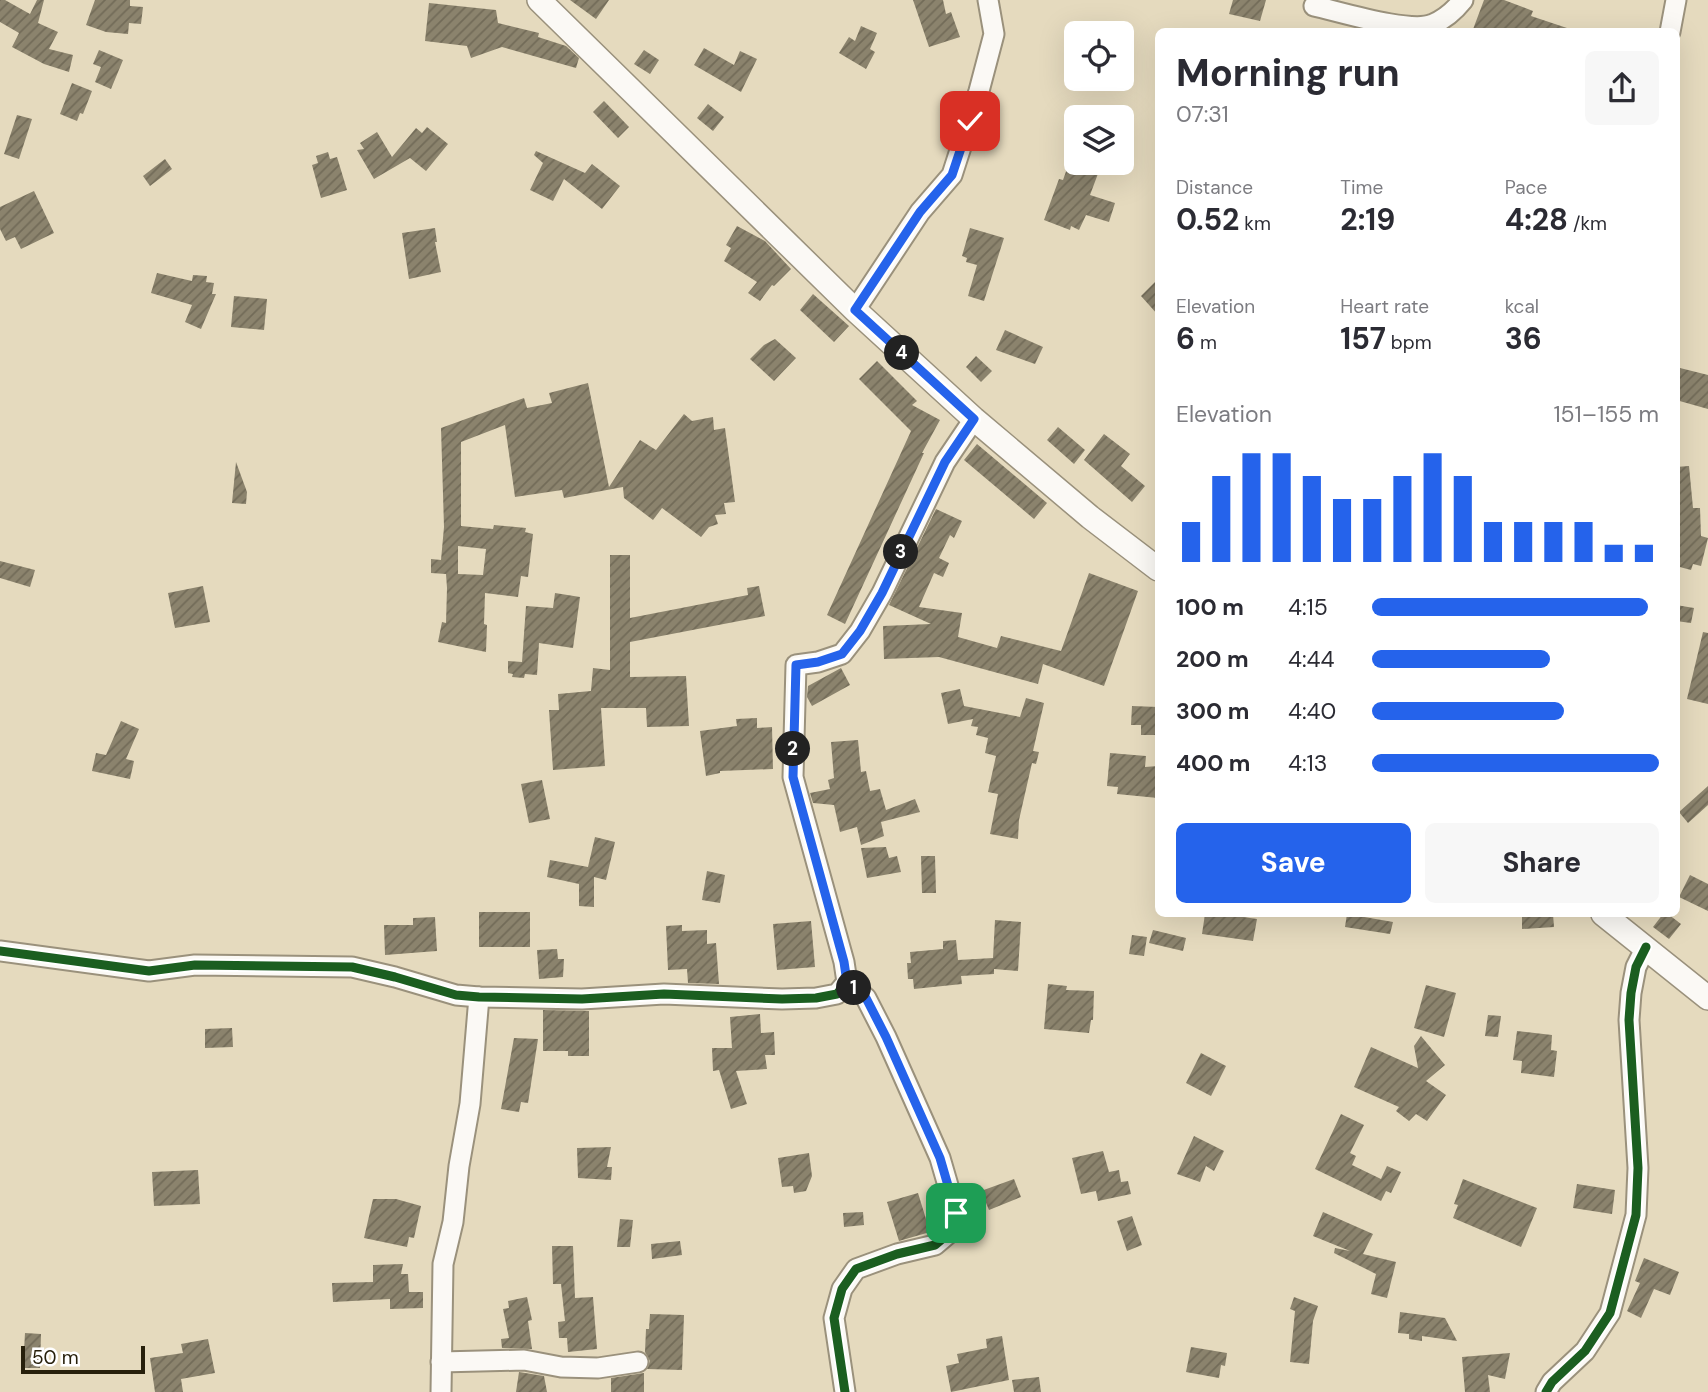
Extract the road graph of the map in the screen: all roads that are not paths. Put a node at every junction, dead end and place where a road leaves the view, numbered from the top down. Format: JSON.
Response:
{"nodes":[{"id":1,"x":539,"y":0,"type":"edge"},
{"id":2,"x":988,"y":0,"type":"edge"},
{"id":3,"x":1462,"y":0,"type":"edge"},
{"id":4,"x":1676,"y":0,"type":"edge"},
{"id":5,"x":1314,"y":6,"type":"dead end"},
{"id":6,"x":1671,"y":28,"type":"edge"},
{"id":7,"x":855,"y":310,"type":"junction"},
{"id":8,"x":974,"y":419,"type":"junction"},
{"id":9,"x":1155,"y":567,"type":"edge"},
{"id":10,"x":1607,"y":917,"type":"edge"},
{"id":11,"x":1646,"y":947,"type":"junction"},
{"id":12,"x":0,"y":951,"type":"edge"},
{"id":13,"x":847,"y":982,"type":"junction"},
{"id":14,"x":479,"y":998,"type":"junction"},
{"id":15,"x":1708,"y":998,"type":"edge"},
{"id":16,"x":441,"y":1362,"type":"junction"},
{"id":17,"x":638,"y":1362,"type":"dead end"},
{"id":18,"x":441,"y":1392,"type":"edge"},
{"id":19,"x":845,"y":1392,"type":"edge"},
{"id":20,"x":1546,"y":1392,"type":"edge"}],
"edges":[{"from":1,"to":7,"type":"main road"},
{"from":2,"to":7,"type":"street"},
{"from":3,"to":5,"type":"street"},
{"from":4,"to":6,"type":"street"},
{"from":7,"to":8,"type":"main road"},
{"from":8,"to":9,"type":"main road"},
{"from":8,"to":13,"type":"street"},
{"from":10,"to":11,"type":"main road"},
{"from":11,"to":15,"type":"main road"},
{"from":11,"to":20,"type":"street"},
{"from":12,"to":14,"type":"street"},
{"from":13,"to":14,"type":"street"},
{"from":13,"to":19,"type":"street"},
{"from":14,"to":16,"type":"street"},
{"from":16,"to":17,"type":"street"},
{"from":16,"to":18,"type":"street"}]}
